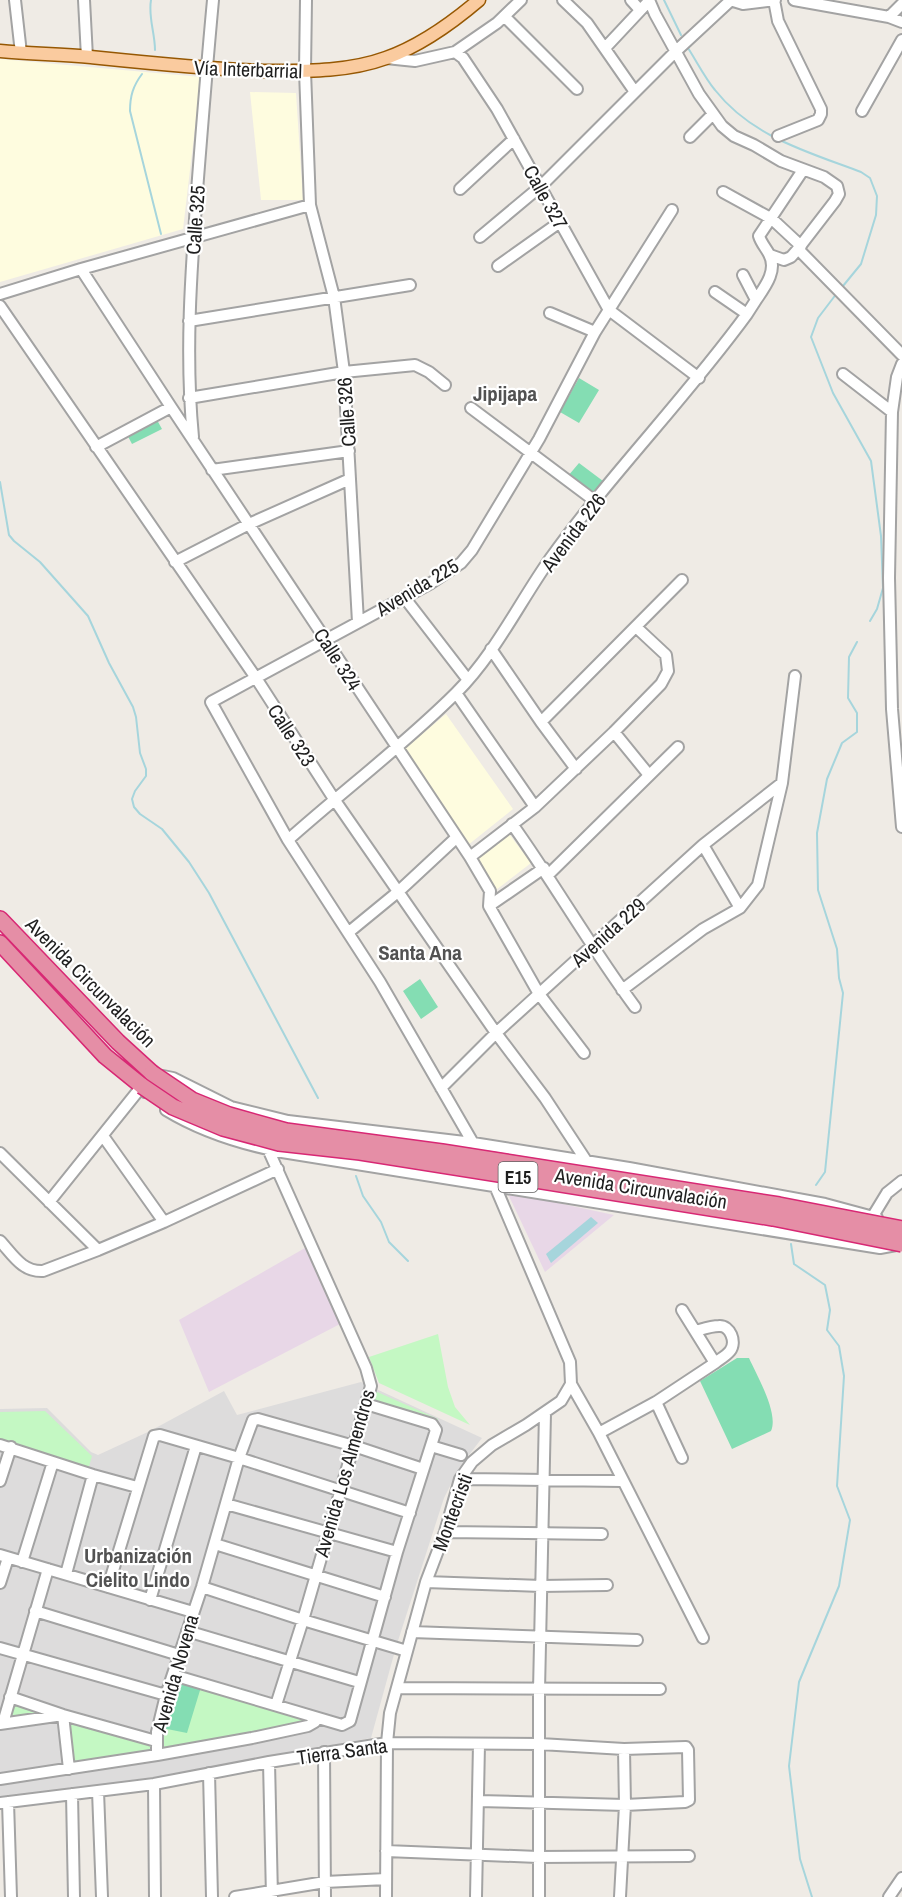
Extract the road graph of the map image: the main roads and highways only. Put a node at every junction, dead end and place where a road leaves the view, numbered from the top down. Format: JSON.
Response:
{"nodes":[{"id":1,"x":479,"y":0,"type":"edge"},
{"id":2,"x":0,"y":51,"type":"edge"},
{"id":3,"x":0,"y":919,"type":"edge"},
{"id":4,"x":0,"y":943,"type":"edge"},
{"id":5,"x":902,"y":1228,"type":"edge"},
{"id":6,"x":902,"y":1244,"type":"edge"}],
"edges":[{"from":1,"to":2,"type":"main road","name":"Vía Interbarrial"},
{"from":3,"to":5,"type":"highway","name":"Avenida Circunvalación","number":"E15","bridge":true},
{"from":4,"to":6,"type":"highway","name":"Avenida Circunvalación","number":"E15","bridge":true}]}
